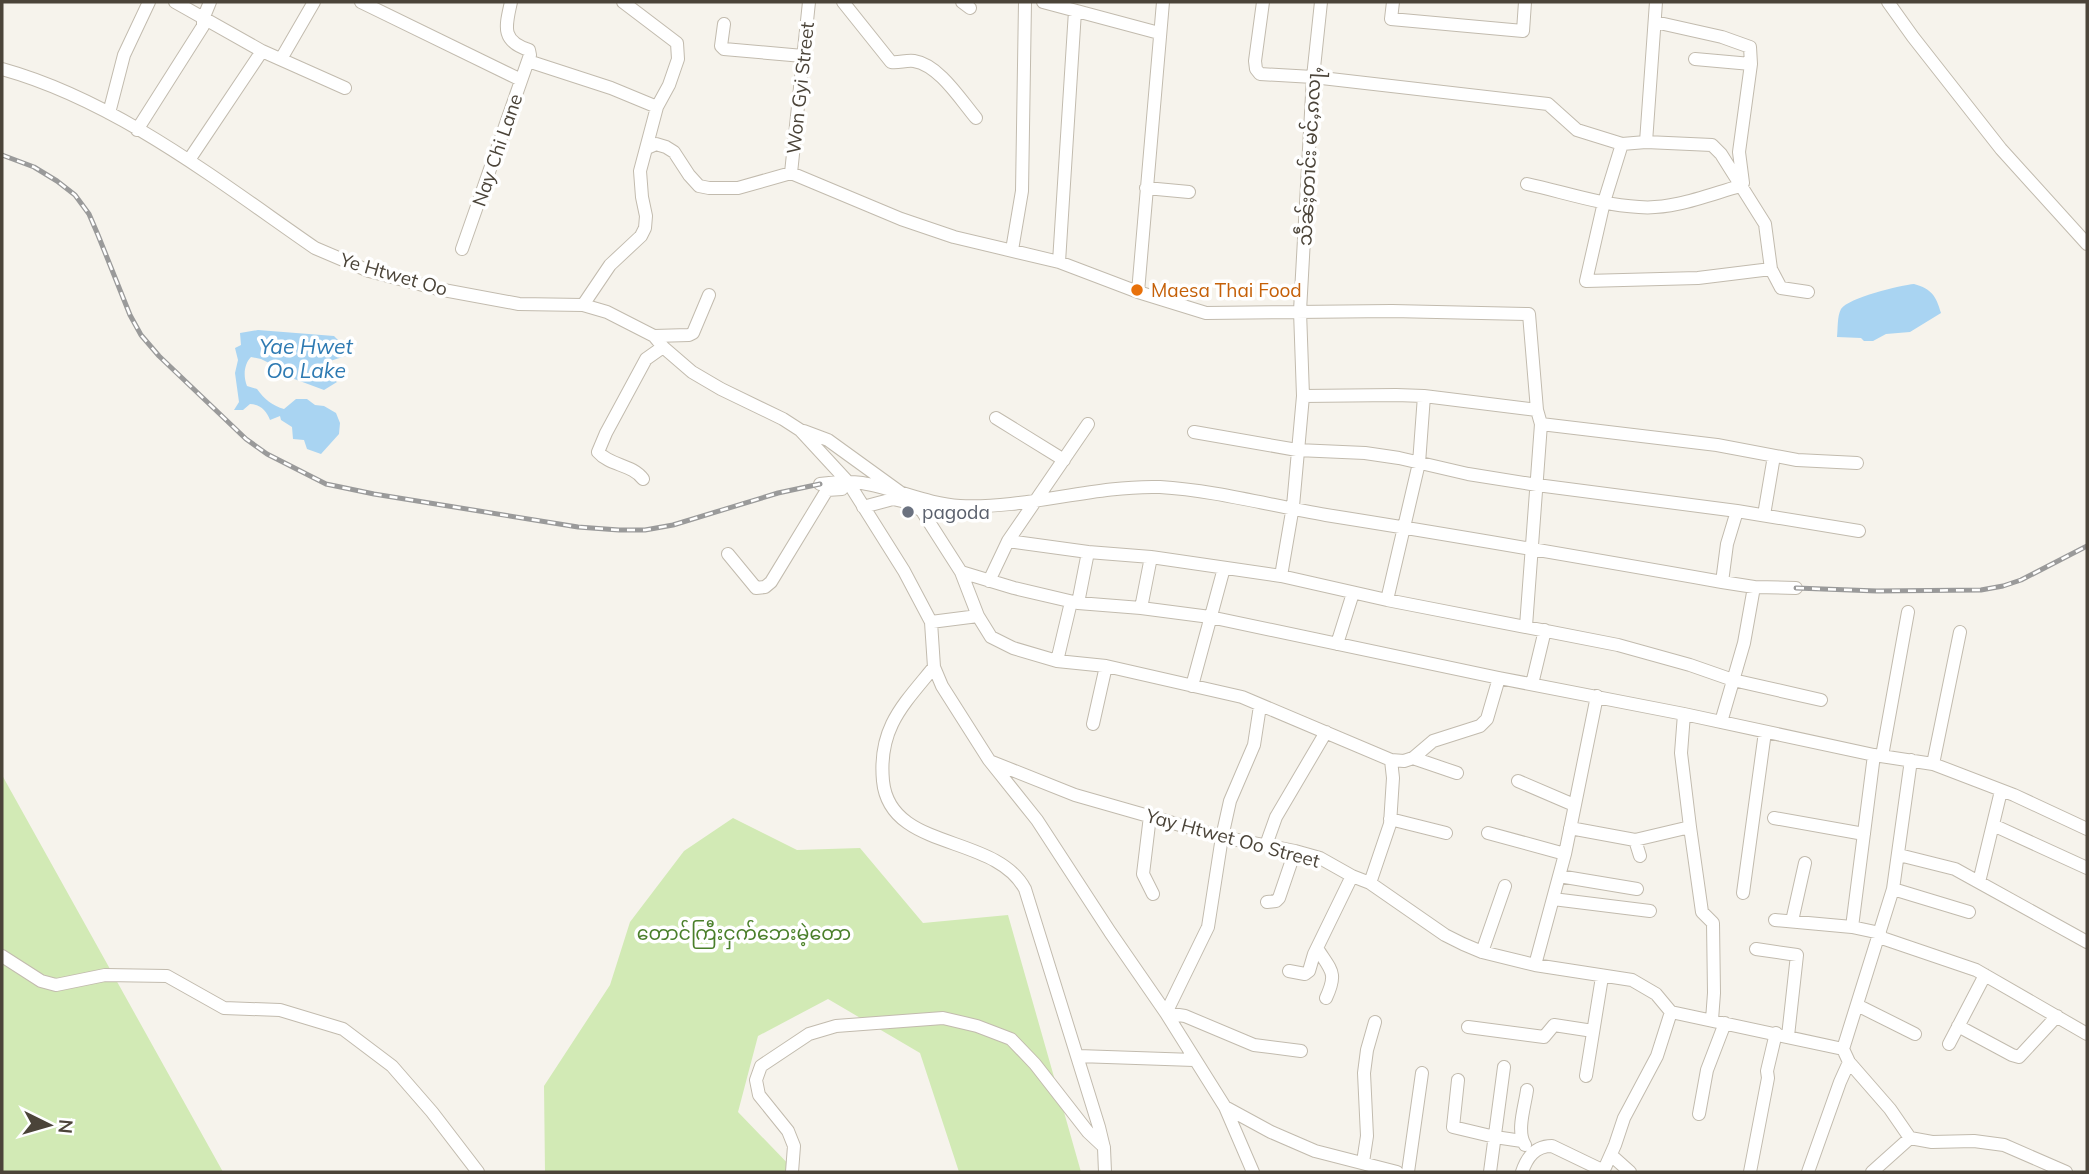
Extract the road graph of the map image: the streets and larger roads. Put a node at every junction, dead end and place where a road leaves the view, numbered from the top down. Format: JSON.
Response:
{"nodes":[{"id":1,"x":149,"y":2,"type":"edge"},
{"id":2,"x":175,"y":2,"type":"edge"},
{"id":3,"x":210,"y":2,"type":"edge"},
{"id":4,"x":361,"y":2,"type":"edge"},
{"id":5,"x":511,"y":2,"type":"edge"},
{"id":6,"x":623,"y":2,"type":"edge"},
{"id":7,"x":809,"y":2,"type":"edge"},
{"id":8,"x":843,"y":2,"type":"edge"},
{"id":9,"x":1026,"y":2,"type":"edge"},
{"id":10,"x":1043,"y":2,"type":"edge"},
{"id":11,"x":1163,"y":2,"type":"edge"},
{"id":12,"x":1263,"y":2,"type":"edge"},
{"id":13,"x":1321,"y":2,"type":"edge"},
{"id":14,"x":1392,"y":2,"type":"edge"},
{"id":15,"x":1525,"y":2,"type":"edge"},
{"id":16,"x":1656,"y":2,"type":"edge"},
{"id":17,"x":1888,"y":2,"type":"edge"},
{"id":18,"x":310,"y":3,"type":"edge"},
{"id":19,"x":1075,"y":11,"type":"junction"},
{"id":20,"x":203,"y":19,"type":"junction"},
{"id":21,"x":1655,"y":22,"type":"junction"},
{"id":22,"x":724,"y":24,"type":"dead end"},
{"id":23,"x":1159,"y":33,"type":"junction"},
{"id":24,"x":262,"y":51,"type":"junction"},
{"id":25,"x":529,"y":56,"type":"junction"},
{"id":26,"x":803,"y":56,"type":"junction"},
{"id":27,"x":281,"y":59,"type":"junction"},
{"id":28,"x":1695,"y":59,"type":"dead end"},
{"id":29,"x":1751,"y":64,"type":"junction"},
{"id":30,"x":2,"y":69,"type":"edge"},
{"id":31,"x":1313,"y":77,"type":"junction"},
{"id":32,"x":521,"y":80,"type":"junction"},
{"id":33,"x":345,"y":88,"type":"dead end"},
{"id":34,"x":657,"y":107,"type":"junction"},
{"id":35,"x":108,"y":114,"type":"junction"},
{"id":36,"x":975,"y":118,"type":"dead end"},
{"id":37,"x":137,"y":130,"type":"junction"},
{"id":38,"x":1646,"y":142,"type":"junction"},
{"id":39,"x":1622,"y":144,"type":"junction"},
{"id":40,"x":647,"y":148,"type":"junction"},
{"id":41,"x":189,"y":160,"type":"junction"},
{"id":42,"x":791,"y":173,"type":"junction"},
{"id":43,"x":1527,"y":184,"type":"dead end"},
{"id":44,"x":1740,"y":186,"type":"junction"},
{"id":45,"x":1146,"y":188,"type":"junction"},
{"id":46,"x":1189,"y":192,"type":"dead end"},
{"id":47,"x":1604,"y":202,"type":"junction"},
{"id":48,"x":2087,"y":244,"type":"edge"},
{"id":49,"x":462,"y":249,"type":"dead end"},
{"id":50,"x":1012,"y":250,"type":"junction"},
{"id":51,"x":1059,"y":262,"type":"junction"},
{"id":52,"x":1772,"y":269,"type":"junction"},
{"id":53,"x":1138,"y":292,"type":"junction"},
{"id":54,"x":1808,"y":292,"type":"dead end"},
{"id":55,"x":709,"y":295,"type":"dead end"},
{"id":56,"x":583,"y":305,"type":"junction"},
{"id":57,"x":1300,"y":311,"type":"junction"},
{"id":58,"x":654,"y":336,"type":"junction"},
{"id":59,"x":663,"y":347,"type":"junction"},
{"id":60,"x":1303,"y":396,"type":"junction"},
{"id":61,"x":1424,"y":396,"type":"junction"},
{"id":62,"x":1536,"y":410,"type":"junction"},
{"id":63,"x":996,"y":418,"type":"dead end"},
{"id":64,"x":1088,"y":424,"type":"dead end"},
{"id":65,"x":1541,"y":424,"type":"junction"},
{"id":66,"x":800,"y":430,"type":"junction"},
{"id":67,"x":1195,"y":432,"type":"dead end"},
{"id":68,"x":1297,"y":450,"type":"junction"},
{"id":69,"x":1774,"y":457,"type":"junction"},
{"id":70,"x":1064,"y":460,"type":"junction"},
{"id":71,"x":1419,"y":463,"type":"junction"},
{"id":72,"x":1857,"y":463,"type":"dead end"},
{"id":73,"x":643,"y":480,"type":"dead end"},
{"id":74,"x":820,"y":484,"type":"dead end"},
{"id":75,"x":1537,"y":485,"type":"junction"},
{"id":76,"x":850,"y":486,"type":"junction"},
{"id":77,"x":907,"y":499,"type":"junction"},
{"id":78,"x":1038,"y":500,"type":"junction"},
{"id":79,"x":863,"y":507,"type":"junction"},
{"id":80,"x":1292,"y":509,"type":"junction"},
{"id":81,"x":1737,"y":511,"type":"junction"},
{"id":82,"x":1765,"y":515,"type":"junction"},
{"id":83,"x":1404,"y":527,"type":"junction"},
{"id":84,"x":1858,"y":531,"type":"dead end"},
{"id":85,"x":1008,"y":541,"type":"junction"},
{"id":86,"x":1532,"y":548,"type":"junction"},
{"id":87,"x":1087,"y":552,"type":"junction"},
{"id":88,"x":728,"y":554,"type":"dead end"},
{"id":89,"x":1151,"y":557,"type":"junction"},
{"id":90,"x":1224,"y":568,"type":"junction"},
{"id":91,"x":961,"y":572,"type":"junction"},
{"id":92,"x":1281,"y":576,"type":"junction"},
{"id":93,"x":989,"y":580,"type":"junction"},
{"id":94,"x":1722,"y":582,"type":"junction"},
{"id":95,"x":1754,"y":587,"type":"junction"},
{"id":96,"x":1796,"y":588,"type":"dead end"},
{"id":97,"x":1353,"y":593,"type":"junction"},
{"id":98,"x":1387,"y":600,"type":"junction"},
{"id":99,"x":1075,"y":603,"type":"junction"},
{"id":100,"x":1141,"y":608,"type":"junction"},
{"id":101,"x":1908,"y":612,"type":"dead end"},
{"id":102,"x":978,"y":616,"type":"junction"},
{"id":103,"x":1210,"y":617,"type":"junction"},
{"id":104,"x":931,"y":622,"type":"junction"},
{"id":105,"x":1526,"y":626,"type":"junction"},
{"id":106,"x":1545,"y":630,"type":"junction"},
{"id":107,"x":1960,"y":632,"type":"dead end"},
{"id":108,"x":1337,"y":644,"type":"junction"},
{"id":109,"x":1057,"y":660,"type":"junction"},
{"id":110,"x":1107,"y":666,"type":"junction"},
{"id":111,"x":934,"y":667,"type":"junction"},
{"id":112,"x":1499,"y":678,"type":"junction"},
{"id":113,"x":1733,"y":680,"type":"junction"},
{"id":114,"x":1532,"y":684,"type":"junction"},
{"id":115,"x":1192,"y":685,"type":"junction"},
{"id":116,"x":1597,"y":696,"type":"junction"},
{"id":117,"x":1821,"y":700,"type":"dead end"},
{"id":118,"x":1260,"y":706,"type":"junction"},
{"id":119,"x":1684,"y":714,"type":"junction"},
{"id":120,"x":1721,"y":722,"type":"junction"},
{"id":121,"x":1093,"y":724,"type":"dead end"},
{"id":122,"x":1326,"y":732,"type":"junction"},
{"id":123,"x":1765,"y":732,"type":"junction"},
{"id":124,"x":1878,"y":755,"type":"junction"},
{"id":125,"x":1413,"y":758,"type":"junction"},
{"id":126,"x":989,"y":760,"type":"junction"},
{"id":127,"x":1391,"y":760,"type":"junction"},
{"id":128,"x":1911,"y":760,"type":"junction"},
{"id":129,"x":1933,"y":764,"type":"junction"},
{"id":130,"x":1457,"y":773,"type":"dead end"},
{"id":131,"x":1518,"y":781,"type":"dead end"},
{"id":132,"x":2001,"y":790,"type":"junction"},
{"id":133,"x":1574,"y":805,"type":"junction"},
{"id":134,"x":1150,"y":816,"type":"junction"},
{"id":135,"x":1774,"y":818,"type":"dead end"},
{"id":136,"x":1390,"y":819,"type":"junction"},
{"id":137,"x":1993,"y":825,"type":"junction"},
{"id":138,"x":1690,"y":827,"type":"junction"},
{"id":139,"x":1570,"y":828,"type":"junction"},
{"id":140,"x":2087,"y":829,"type":"edge"},
{"id":141,"x":1446,"y":833,"type":"dead end"},
{"id":142,"x":1488,"y":834,"type":"dead end"},
{"id":143,"x":1864,"y":834,"type":"junction"},
{"id":144,"x":1222,"y":836,"type":"junction"},
{"id":145,"x":1635,"y":840,"type":"junction"},
{"id":146,"x":1266,"y":845,"type":"junction"},
{"id":147,"x":1295,"y":851,"type":"junction"},
{"id":148,"x":1565,"y":854,"type":"junction"},
{"id":149,"x":1899,"y":855,"type":"junction"},
{"id":150,"x":1640,"y":856,"type":"dead end"},
{"id":151,"x":1805,"y":863,"type":"dead end"},
{"id":152,"x":2087,"y":868,"type":"edge"},
{"id":153,"x":1352,"y":876,"type":"junction"},
{"id":154,"x":1559,"y":876,"type":"junction"},
{"id":155,"x":1979,"y":882,"type":"junction"},
{"id":156,"x":1370,"y":883,"type":"junction"},
{"id":157,"x":1505,"y":886,"type":"dead end"},
{"id":158,"x":1637,"y":889,"type":"dead end"},
{"id":159,"x":1893,"y":889,"type":"junction"},
{"id":160,"x":1743,"y":893,"type":"dead end"},
{"id":161,"x":1153,"y":894,"type":"dead end"},
{"id":162,"x":1553,"y":899,"type":"junction"},
{"id":163,"x":1267,"y":902,"type":"dead end"},
{"id":164,"x":1650,"y":911,"type":"dead end"},
{"id":165,"x":1969,"y":912,"type":"dead end"},
{"id":166,"x":1775,"y":920,"type":"dead end"},
{"id":167,"x":1792,"y":921,"type":"junction"},
{"id":168,"x":1852,"y":927,"type":"junction"},
{"id":169,"x":1879,"y":935,"type":"junction"},
{"id":170,"x":2087,"y":942,"type":"edge"},
{"id":171,"x":1317,"y":948,"type":"junction"},
{"id":172,"x":1756,"y":949,"type":"dead end"},
{"id":173,"x":1482,"y":952,"type":"junction"},
{"id":174,"x":2,"y":956,"type":"edge"},
{"id":175,"x":1535,"y":965,"type":"junction"},
{"id":176,"x":1289,"y":971,"type":"dead end"},
{"id":177,"x":1985,"y":975,"type":"junction"},
{"id":178,"x":1602,"y":977,"type":"junction"},
{"id":179,"x":1325,"y":998,"type":"dead end"},
{"id":180,"x":1857,"y":1005,"type":"junction"},
{"id":181,"x":1671,"y":1012,"type":"junction"},
{"id":182,"x":1166,"y":1013,"type":"junction"},
{"id":183,"x":2057,"y":1016,"type":"junction"},
{"id":184,"x":1712,"y":1020,"type":"junction"},
{"id":185,"x":1375,"y":1023,"type":"dead end"},
{"id":186,"x":1726,"y":1023,"type":"junction"},
{"id":187,"x":1468,"y":1027,"type":"dead end"},
{"id":188,"x":1958,"y":1027,"type":"junction"},
{"id":189,"x":1594,"y":1031,"type":"junction"},
{"id":190,"x":1782,"y":1034,"type":"junction"},
{"id":191,"x":1915,"y":1034,"type":"dead end"},
{"id":192,"x":2087,"y":1034,"type":"edge"},
{"id":193,"x":1949,"y":1044,"type":"dead end"},
{"id":194,"x":1843,"y":1049,"type":"junction"},
{"id":195,"x":1301,"y":1051,"type":"dead end"},
{"id":196,"x":1078,"y":1056,"type":"junction"},
{"id":197,"x":1194,"y":1060,"type":"junction"},
{"id":198,"x":1849,"y":1062,"type":"junction"},
{"id":199,"x":1504,"y":1067,"type":"dead end"},
{"id":200,"x":1422,"y":1073,"type":"dead end"},
{"id":201,"x":1587,"y":1076,"type":"dead end"},
{"id":202,"x":1458,"y":1080,"type":"dead end"},
{"id":203,"x":1527,"y":1090,"type":"dead end"},
{"id":204,"x":1225,"y":1107,"type":"junction"},
{"id":205,"x":1699,"y":1114,"type":"dead end"},
{"id":206,"x":1494,"y":1137,"type":"junction"},
{"id":207,"x":1910,"y":1138,"type":"junction"},
{"id":208,"x":1522,"y":1141,"type":"junction"},
{"id":209,"x":1104,"y":1148,"type":"junction"},
{"id":210,"x":1531,"y":1153,"type":"junction"},
{"id":211,"x":1611,"y":1155,"type":"junction"},
{"id":212,"x":1363,"y":1162,"type":"junction"},
{"id":213,"x":478,"y":1172,"type":"edge"},
{"id":214,"x":792,"y":1172,"type":"edge"},
{"id":215,"x":1105,"y":1172,"type":"edge"},
{"id":216,"x":1253,"y":1172,"type":"edge"},
{"id":217,"x":1397,"y":1172,"type":"edge"},
{"id":218,"x":1408,"y":1172,"type":"edge"},
{"id":219,"x":1490,"y":1172,"type":"edge"},
{"id":220,"x":1522,"y":1172,"type":"edge"},
{"id":221,"x":1604,"y":1172,"type":"edge"},
{"id":222,"x":1630,"y":1172,"type":"edge"},
{"id":223,"x":1751,"y":1172,"type":"edge"},
{"id":224,"x":1808,"y":1172,"type":"edge"},
{"id":225,"x":1872,"y":1172,"type":"edge"},
{"id":226,"x":2066,"y":1172,"type":"edge"}],
"edges":[{"from":1,"to":35,"type":"street"},
{"from":2,"to":20,"type":"street"},
{"from":3,"to":20,"type":"street"},
{"from":4,"to":32,"type":"street"},
{"from":5,"to":25,"type":"street"},
{"from":6,"to":34,"type":"street"},
{"from":7,"to":26,"type":"street","name":"Won Gyi Street"},
{"from":8,"to":36,"type":"street"},
{"from":9,"to":50,"type":"street"},
{"from":10,"to":19,"type":"street"},
{"from":11,"to":23,"type":"street"},
{"from":12,"to":31,"type":"street"},
{"from":13,"to":31,"type":"street","name":"သဵၼ်ႈတၢင်း မင်ႇၵလႃႇ"},
{"from":14,"to":15,"type":"street"},
{"from":16,"to":21,"type":"street"},
{"from":17,"to":48,"type":"street"},
{"from":18,"to":27,"type":"street"},
{"from":19,"to":23,"type":"street"},
{"from":19,"to":51,"type":"street"},
{"from":20,"to":24,"type":"street"},
{"from":20,"to":37,"type":"street"},
{"from":21,"to":29,"type":"street"},
{"from":21,"to":38,"type":"street"},
{"from":22,"to":26,"type":"street"},
{"from":23,"to":45,"type":"street"},
{"from":24,"to":27,"type":"street"},
{"from":24,"to":41,"type":"street"},
{"from":25,"to":32,"type":"street","name":"Nay Chi Lane"},
{"from":25,"to":34,"type":"street"},
{"from":26,"to":42,"type":"street","name":"Won Gyi Street"},
{"from":27,"to":33,"type":"street"},
{"from":28,"to":29,"type":"street"},
{"from":29,"to":44,"type":"street"},
{"from":30,"to":35,"type":"street","name":"Ye Htwet Oo"},
{"from":31,"to":39,"type":"street"},
{"from":31,"to":57,"type":"street","name":"သဵၼ်ႈတၢင်း မင်ႇၵလႃႇ"},
{"from":32,"to":49,"type":"street","name":"Nay Chi Lane"},
{"from":34,"to":40,"type":"street"},
{"from":35,"to":37,"type":"street","name":"Ye Htwet Oo"},
{"from":37,"to":41,"type":"street","name":"Ye Htwet Oo"},
{"from":38,"to":39,"type":"street"},
{"from":38,"to":44,"type":"street"},
{"from":39,"to":47,"type":"street"},
{"from":40,"to":42,"type":"street"},
{"from":40,"to":56,"type":"street"},
{"from":41,"to":56,"type":"street","name":"Ye Htwet Oo"},
{"from":42,"to":50,"type":"street"},
{"from":43,"to":47,"type":"street"},
{"from":44,"to":47,"type":"street"},
{"from":44,"to":52,"type":"street"},
{"from":45,"to":46,"type":"street"},
{"from":45,"to":53,"type":"street"},
{"from":47,"to":52,"type":"street"},
{"from":50,"to":51,"type":"street"},
{"from":51,"to":53,"type":"street"},
{"from":52,"to":54,"type":"street"},
{"from":53,"to":57,"type":"street"},
{"from":55,"to":58,"type":"street"},
{"from":56,"to":58,"type":"street","name":"Ye Htwet Oo"},
{"from":57,"to":60,"type":"street","name":"သဵၼ်ႈတၢင်း မင်ႇၵလႃႇ"},
{"from":57,"to":62,"type":"street"},
{"from":58,"to":59,"type":"street","name":"Ye Htwet Oo"},
{"from":59,"to":66,"type":"street","name":"Ye Htwet Oo"},
{"from":59,"to":73,"type":"street"},
{"from":60,"to":61,"type":"street"},
{"from":60,"to":68,"type":"street","name":"သဵၼ်ႈတၢင်း မင်ႇၵလႃႇ"},
{"from":61,"to":62,"type":"street"},
{"from":61,"to":71,"type":"street"},
{"from":62,"to":65,"type":"street"},
{"from":63,"to":70,"type":"street"},
{"from":64,"to":70,"type":"street"},
{"from":65,"to":69,"type":"street"},
{"from":65,"to":75,"type":"street"},
{"from":66,"to":76,"type":"street"},
{"from":66,"to":77,"type":"street"},
{"from":67,"to":68,"type":"street"},
{"from":68,"to":71,"type":"street"},
{"from":68,"to":80,"type":"street","name":"သဵၼ်ႈတၢင်း မင်ႇၵလႃႇ"},
{"from":69,"to":72,"type":"street"},
{"from":69,"to":82,"type":"street"},
{"from":70,"to":78,"type":"street"},
{"from":71,"to":75,"type":"street"},
{"from":71,"to":83,"type":"street"},
{"from":74,"to":76,"type":"street"},
{"from":75,"to":81,"type":"street"},
{"from":75,"to":86,"type":"street"},
{"from":76,"to":77,"type":"street"},
{"from":76,"to":79,"type":"street"},
{"from":76,"to":88,"type":"street"},
{"from":77,"to":78,"type":"street"},
{"from":77,"to":79,"type":"street"},
{"from":77,"to":91,"type":"street"},
{"from":78,"to":80,"type":"street"},
{"from":78,"to":85,"type":"street"},
{"from":79,"to":104,"type":"street"},
{"from":80,"to":83,"type":"street"},
{"from":80,"to":92,"type":"street","name":"သဵၼ်ႈတၢင်း မင်ႇၵလႃႇ"},
{"from":81,"to":82,"type":"street"},
{"from":81,"to":94,"type":"street"},
{"from":82,"to":84,"type":"street"},
{"from":83,"to":86,"type":"street"},
{"from":83,"to":98,"type":"street"},
{"from":85,"to":87,"type":"street"},
{"from":85,"to":93,"type":"street"},
{"from":86,"to":94,"type":"street"},
{"from":86,"to":105,"type":"street"},
{"from":87,"to":89,"type":"street"},
{"from":87,"to":99,"type":"street"},
{"from":89,"to":90,"type":"street"},
{"from":89,"to":100,"type":"street"},
{"from":90,"to":92,"type":"street"},
{"from":90,"to":103,"type":"street"},
{"from":91,"to":93,"type":"street"},
{"from":91,"to":102,"type":"street"},
{"from":92,"to":97,"type":"street"},
{"from":93,"to":99,"type":"street"},
{"from":94,"to":95,"type":"street"},
{"from":95,"to":96,"type":"street"},
{"from":95,"to":113,"type":"street"},
{"from":97,"to":98,"type":"street"},
{"from":97,"to":108,"type":"street"},
{"from":98,"to":105,"type":"street"},
{"from":99,"to":100,"type":"street"},
{"from":99,"to":109,"type":"street"},
{"from":100,"to":103,"type":"street"},
{"from":101,"to":124,"type":"street"},
{"from":102,"to":104,"type":"street"},
{"from":102,"to":109,"type":"street"},
{"from":103,"to":108,"type":"street"},
{"from":103,"to":115,"type":"street"},
{"from":104,"to":111,"type":"street"},
{"from":105,"to":106,"type":"street"},
{"from":106,"to":113,"type":"street"},
{"from":106,"to":114,"type":"street"},
{"from":107,"to":129,"type":"street"},
{"from":108,"to":112,"type":"street"},
{"from":109,"to":110,"type":"street"},
{"from":110,"to":115,"type":"street"},
{"from":110,"to":121,"type":"street"},
{"from":111,"to":126,"type":"street"},
{"from":111,"to":196,"type":"street"},
{"from":112,"to":114,"type":"street"},
{"from":112,"to":125,"type":"street"},
{"from":113,"to":117,"type":"street"},
{"from":113,"to":120,"type":"street"},
{"from":114,"to":116,"type":"street"},
{"from":115,"to":118,"type":"street"},
{"from":116,"to":119,"type":"street"},
{"from":116,"to":133,"type":"street"},
{"from":118,"to":122,"type":"street"},
{"from":118,"to":144,"type":"street"},
{"from":119,"to":120,"type":"street"},
{"from":119,"to":138,"type":"street"},
{"from":120,"to":123,"type":"street"},
{"from":122,"to":127,"type":"street"},
{"from":122,"to":146,"type":"street"},
{"from":123,"to":124,"type":"street"},
{"from":123,"to":160,"type":"street"},
{"from":124,"to":128,"type":"street"},
{"from":124,"to":143,"type":"street"},
{"from":125,"to":127,"type":"street"},
{"from":125,"to":130,"type":"street"},
{"from":126,"to":134,"type":"street","name":"Yay Htwet Oo Street"},
{"from":126,"to":182,"type":"street"},
{"from":127,"to":136,"type":"street"},
{"from":128,"to":129,"type":"street"},
{"from":128,"to":149,"type":"street"},
{"from":129,"to":132,"type":"street"},
{"from":131,"to":133,"type":"street"},
{"from":132,"to":137,"type":"street"},
{"from":132,"to":140,"type":"street"},
{"from":133,"to":139,"type":"street"},
{"from":134,"to":144,"type":"street","name":"Yay Htwet Oo Street"},
{"from":134,"to":161,"type":"street"},
{"from":135,"to":143,"type":"street"},
{"from":136,"to":141,"type":"street"},
{"from":136,"to":156,"type":"street"},
{"from":137,"to":152,"type":"street"},
{"from":137,"to":155,"type":"street"},
{"from":138,"to":145,"type":"street"},
{"from":138,"to":184,"type":"street"},
{"from":139,"to":145,"type":"street"},
{"from":139,"to":148,"type":"street"},
{"from":142,"to":148,"type":"street"},
{"from":143,"to":168,"type":"street"},
{"from":144,"to":146,"type":"street","name":"Yay Htwet Oo Street"},
{"from":144,"to":182,"type":"street"},
{"from":145,"to":150,"type":"street"},
{"from":146,"to":147,"type":"street","name":"Yay Htwet Oo Street"},
{"from":147,"to":153,"type":"street","name":"Yay Htwet Oo Street"},
{"from":147,"to":163,"type":"street"},
{"from":148,"to":154,"type":"street"},
{"from":149,"to":155,"type":"street"},
{"from":149,"to":159,"type":"street"},
{"from":151,"to":167,"type":"street"},
{"from":153,"to":156,"type":"street","name":"Yay Htwet Oo Street"},
{"from":153,"to":171,"type":"street"},
{"from":154,"to":158,"type":"street"},
{"from":154,"to":162,"type":"street"},
{"from":155,"to":170,"type":"street"},
{"from":156,"to":173,"type":"street","name":"Yay Htwet Oo Street"},
{"from":157,"to":173,"type":"street"},
{"from":159,"to":165,"type":"street"},
{"from":159,"to":169,"type":"street"},
{"from":162,"to":164,"type":"street"},
{"from":162,"to":175,"type":"street"},
{"from":166,"to":167,"type":"street"},
{"from":167,"to":168,"type":"street"},
{"from":168,"to":169,"type":"street"},
{"from":169,"to":177,"type":"street"},
{"from":169,"to":180,"type":"street"},
{"from":171,"to":176,"type":"street"},
{"from":171,"to":179,"type":"street"},
{"from":172,"to":190,"type":"street"},
{"from":173,"to":175,"type":"street","name":"Yay Htwet Oo Street"},
{"from":174,"to":213,"type":"street"},
{"from":175,"to":178,"type":"street","name":"Yay Htwet Oo Street"},
{"from":177,"to":183,"type":"street"},
{"from":177,"to":188,"type":"street"},
{"from":178,"to":181,"type":"street","name":"Yay Htwet Oo Street"},
{"from":178,"to":189,"type":"street"},
{"from":180,"to":191,"type":"street"},
{"from":180,"to":194,"type":"street"},
{"from":181,"to":184,"type":"street"},
{"from":181,"to":211,"type":"street"},
{"from":182,"to":195,"type":"street"},
{"from":182,"to":197,"type":"street"},
{"from":183,"to":188,"type":"street"},
{"from":183,"to":192,"type":"street"},
{"from":184,"to":186,"type":"street"},
{"from":185,"to":212,"type":"street"},
{"from":186,"to":190,"type":"street"},
{"from":186,"to":205,"type":"street"},
{"from":187,"to":189,"type":"street"},
{"from":188,"to":193,"type":"street"},
{"from":189,"to":201,"type":"street"},
{"from":190,"to":194,"type":"street"},
{"from":190,"to":223,"type":"street"},
{"from":194,"to":198,"type":"street"},
{"from":196,"to":197,"type":"street"},
{"from":196,"to":209,"type":"street"},
{"from":197,"to":204,"type":"street"},
{"from":198,"to":207,"type":"street"},
{"from":198,"to":224,"type":"street"},
{"from":199,"to":206,"type":"street"},
{"from":200,"to":218,"type":"street"},
{"from":202,"to":206,"type":"street"},
{"from":203,"to":208,"type":"street"},
{"from":204,"to":212,"type":"street"},
{"from":204,"to":216,"type":"street"},
{"from":206,"to":208,"type":"street"},
{"from":206,"to":219,"type":"street"},
{"from":207,"to":225,"type":"street"},
{"from":207,"to":226,"type":"street"},
{"from":208,"to":210,"type":"street"},
{"from":209,"to":214,"type":"street"},
{"from":209,"to":215,"type":"street"},
{"from":210,"to":220,"type":"street"},
{"from":210,"to":221,"type":"street"},
{"from":211,"to":221,"type":"street"},
{"from":211,"to":222,"type":"street"},
{"from":212,"to":217,"type":"street"}]}
